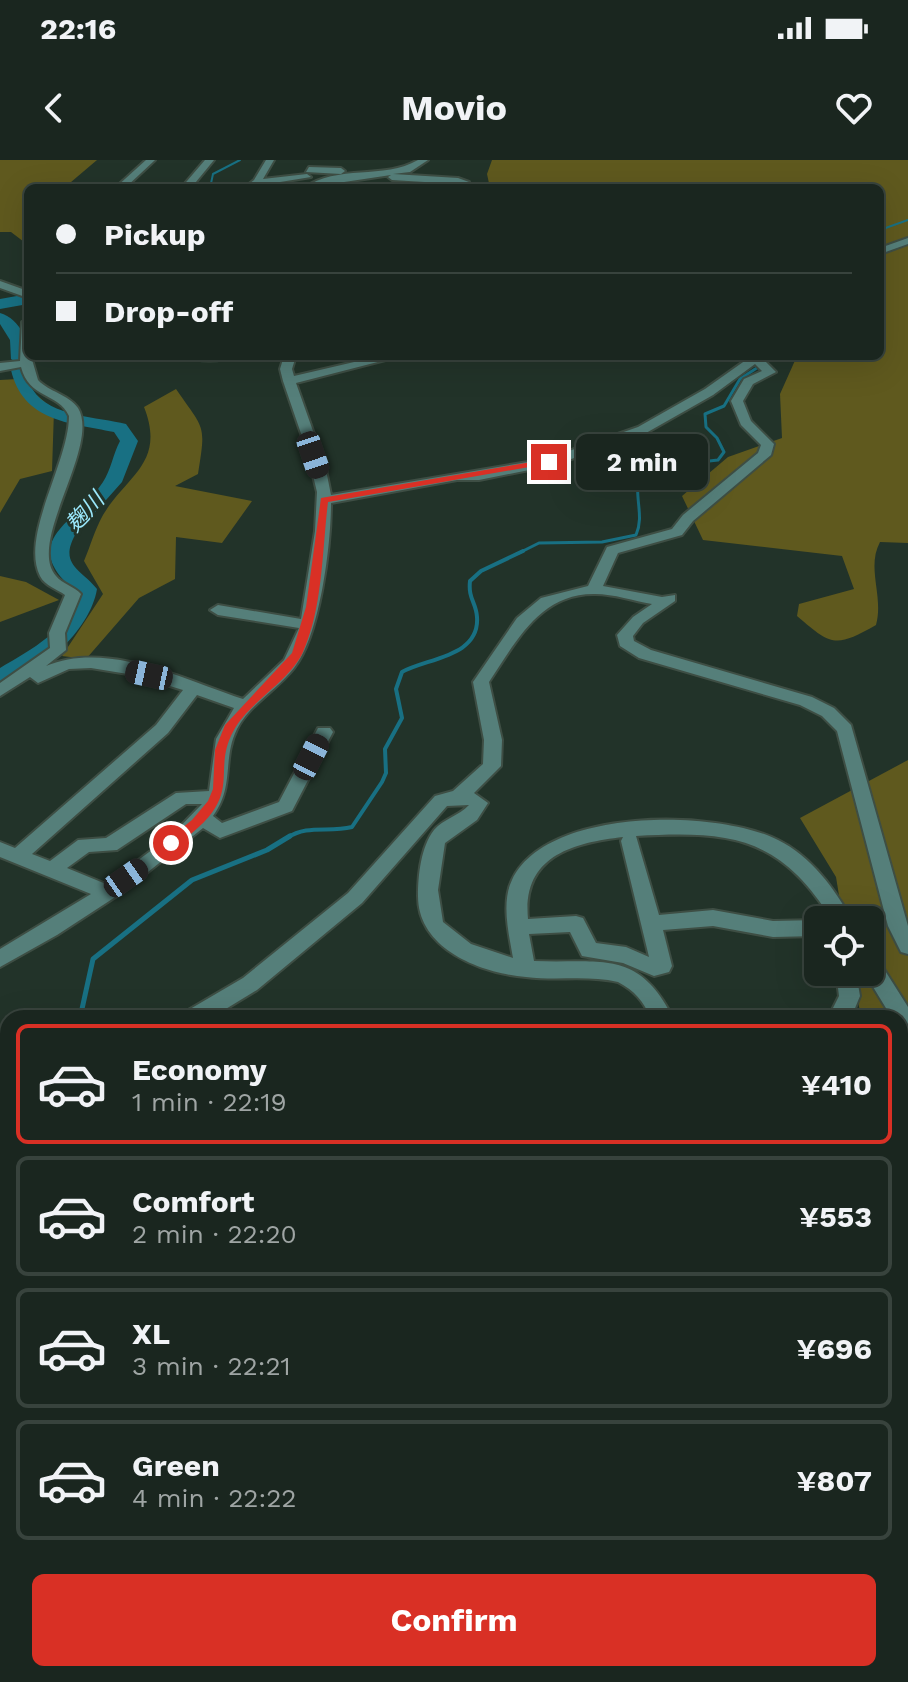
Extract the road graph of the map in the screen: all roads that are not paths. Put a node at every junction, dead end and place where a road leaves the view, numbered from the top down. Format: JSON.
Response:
{"nodes":[{"id":1,"x":151,"y":160,"type":"edge"},
{"id":2,"x":270,"y":160,"type":"edge"},
{"id":3,"x":394,"y":160,"type":"edge"},
{"id":4,"x":424,"y":160,"type":"edge"},
{"id":5,"x":208,"y":161,"type":"edge"},
{"id":6,"x":308,"y":169,"type":"edge"},
{"id":7,"x":360,"y":175,"type":"junction"},
{"id":8,"x":389,"y":176,"type":"junction"},
{"id":9,"x":257,"y":182,"type":"junction"},
{"id":10,"x":124,"y":184,"type":"edge"},
{"id":11,"x":189,"y":184,"type":"edge"},
{"id":12,"x":253,"y":184,"type":"edge"},
{"id":13,"x":289,"y":184,"type":"edge"},
{"id":14,"x":317,"y":184,"type":"edge"},
{"id":15,"x":466,"y":184,"type":"edge"},
{"id":16,"x":908,"y":241,"type":"edge"},
{"id":17,"x":884,"y":250,"type":"edge"},
{"id":18,"x":0,"y":284,"type":"edge"},
{"id":19,"x":24,"y":293,"type":"edge"},
{"id":20,"x":27,"y":360,"type":"edge"},
{"id":21,"x":289,"y":360,"type":"edge"},
{"id":22,"x":378,"y":360,"type":"edge"},
{"id":23,"x":757,"y":361,"type":"edge"},
{"id":24,"x":27,"y":363,"type":"junction"},
{"id":25,"x":0,"y":367,"type":"edge"},
{"id":26,"x":289,"y":381,"type":"junction"},
{"id":27,"x":324,"y":500,"type":"junction"},
{"id":28,"x":594,"y":589,"type":"junction"},
{"id":29,"x":218,"y":610,"type":"dead end"},
{"id":30,"x":308,"y":623,"type":"junction"},
{"id":31,"x":193,"y":689,"type":"junction"},
{"id":32,"x":0,"y":691,"type":"edge"},
{"id":33,"x":0,"y":701,"type":"edge"},
{"id":34,"x":248,"y":707,"type":"junction"},
{"id":35,"x":324,"y":732,"type":"dead end"},
{"id":36,"x":216,"y":797,"type":"junction"},
{"id":37,"x":458,"y":797,"type":"junction"},
{"id":38,"x":201,"y":817,"type":"junction"},
{"id":39,"x":630,"y":841,"type":"dead end"},
{"id":40,"x":5,"y":852,"type":"edge"},
{"id":41,"x":50,"y":871,"type":"junction"},
{"id":42,"x":106,"y":892,"type":"junction"},
{"id":43,"x":831,"y":906,"type":"edge"},
{"id":44,"x":651,"y":923,"type":"junction"},
{"id":45,"x":520,"y":927,"type":"junction"},
{"id":46,"x":804,"y":928,"type":"edge"},
{"id":47,"x":908,"y":946,"type":"edge"},
{"id":48,"x":0,"y":959,"type":"edge"},
{"id":49,"x":525,"y":969,"type":"junction"},
{"id":50,"x":848,"y":986,"type":"edge"},
{"id":51,"x":884,"y":986,"type":"edge"},
{"id":52,"x":206,"y":1010,"type":"edge"},
{"id":53,"x":658,"y":1010,"type":"edge"},
{"id":54,"x":846,"y":1010,"type":"edge"},
{"id":55,"x":899,"y":1010,"type":"edge"}],
"edges":[{"from":1,"to":10,"type":"street"},
{"from":2,"to":9,"type":"street"},
{"from":3,"to":8,"type":"street"},
{"from":4,"to":8,"type":"street"},
{"from":5,"to":11,"type":"street"},
{"from":6,"to":7,"type":"street"},
{"from":6,"to":9,"type":"street"},
{"from":6,"to":13,"type":"street"},
{"from":7,"to":8,"type":"street"},
{"from":7,"to":14,"type":"street"},
{"from":8,"to":15,"type":"street"},
{"from":9,"to":12,"type":"street"},
{"from":16,"to":17,"type":"street"},
{"from":18,"to":19,"type":"street"},
{"from":20,"to":24,"type":"street"},
{"from":21,"to":26,"type":"street"},
{"from":22,"to":26,"type":"street"},
{"from":23,"to":27,"type":"street"},
{"from":23,"to":28,"type":"street"},
{"from":24,"to":25,"type":"street"},
{"from":24,"to":32,"type":"street"},
{"from":26,"to":27,"type":"street"},
{"from":27,"to":30,"type":"street"},
{"from":28,"to":37,"type":"street"},
{"from":28,"to":47,"type":"street"},
{"from":29,"to":30,"type":"street"},
{"from":30,"to":34,"type":"street"},
{"from":31,"to":33,"type":"street"},
{"from":31,"to":34,"type":"street"},
{"from":31,"to":40,"type":"street"},
{"from":34,"to":36,"type":"street"},
{"from":35,"to":38,"type":"street"},
{"from":36,"to":38,"type":"street"},
{"from":36,"to":41,"type":"street"},
{"from":37,"to":49,"type":"street"},
{"from":37,"to":52,"type":"street"},
{"from":38,"to":42,"type":"street"},
{"from":39,"to":44,"type":"street"},
{"from":40,"to":41,"type":"street"},
{"from":41,"to":42,"type":"street"},
{"from":42,"to":48,"type":"street"},
{"from":43,"to":45,"type":"street"},
{"from":44,"to":45,"type":"street"},
{"from":44,"to":46,"type":"street"},
{"from":45,"to":49,"type":"street"},
{"from":49,"to":53,"type":"street"},
{"from":50,"to":54,"type":"street"},
{"from":51,"to":55,"type":"street"}]}
